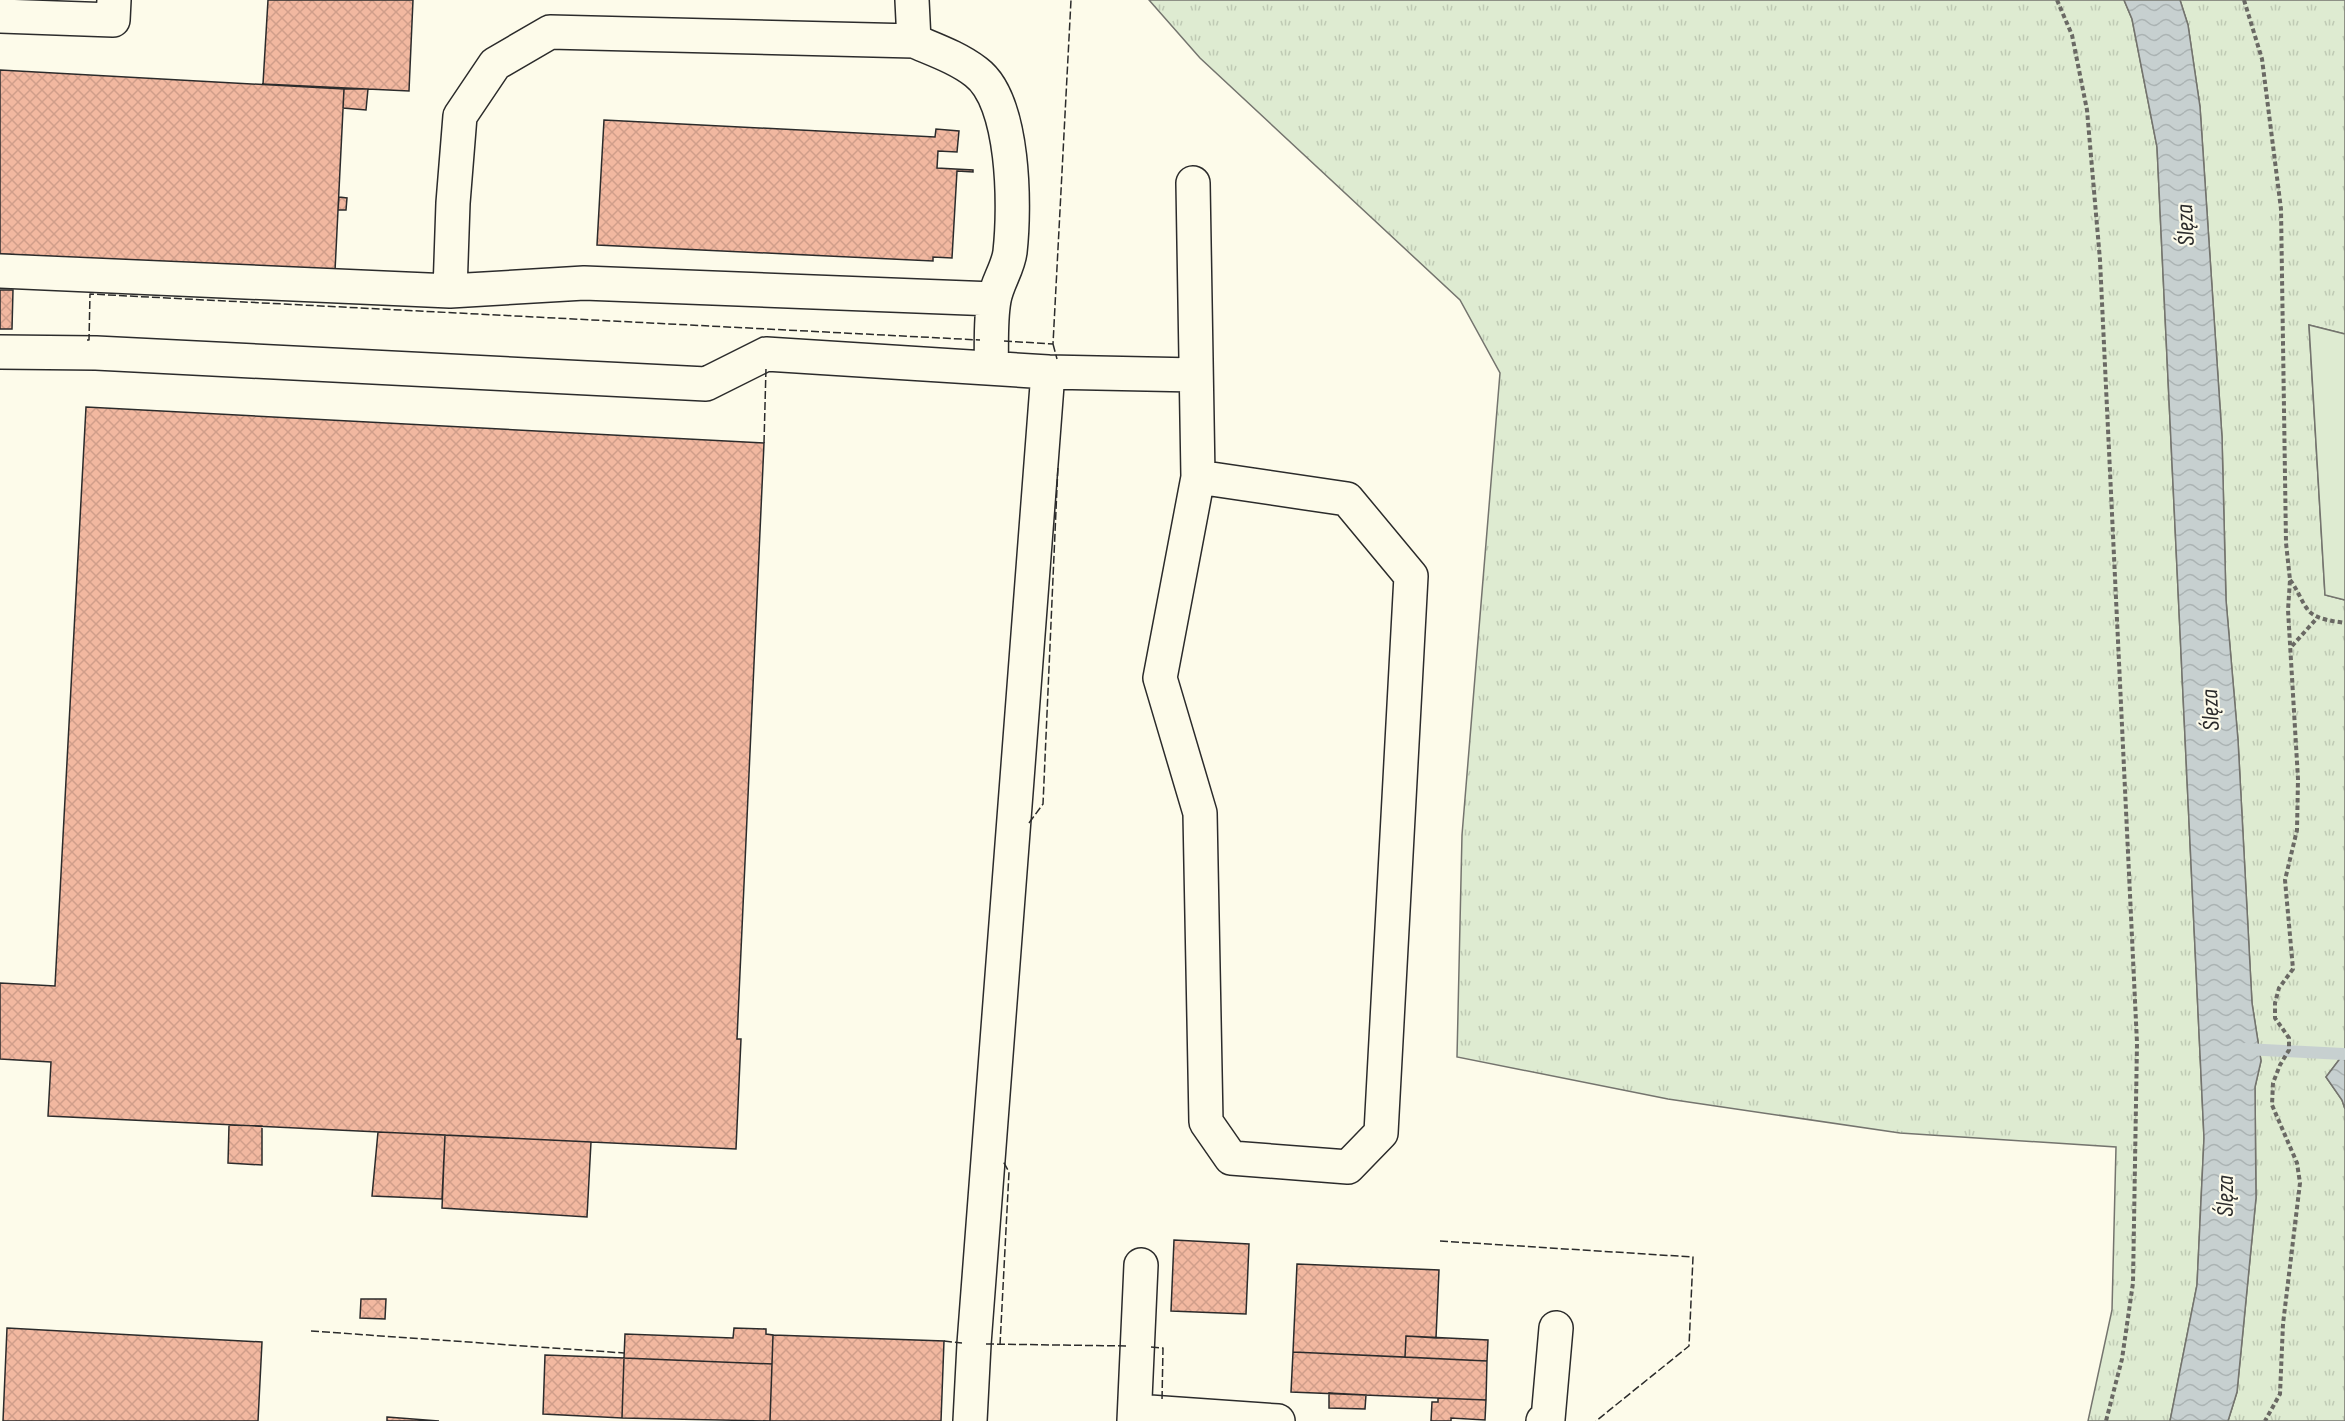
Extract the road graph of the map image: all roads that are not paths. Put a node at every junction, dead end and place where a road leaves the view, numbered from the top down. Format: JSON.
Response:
{"nodes":[{"id":1,"x":114,"y":0,"type":"edge"},
{"id":2,"x":912,"y":0,"type":"edge"},
{"id":3,"x":0,"y":16,"type":"edge"},
{"id":4,"x":914,"y":41,"type":"junction"},
{"id":5,"x":1193,"y":183,"type":"dead end"},
{"id":6,"x":0,"y":271,"type":"edge"},
{"id":7,"x":450,"y":291,"type":"junction"},
{"id":8,"x":994,"y":299,"type":"junction"},
{"id":9,"x":0,"y":352,"type":"edge"},
{"id":10,"x":991,"y":368,"type":"junction"},
{"id":11,"x":1048,"y":372,"type":"junction"},
{"id":12,"x":1196,"y":375,"type":"junction"},
{"id":13,"x":1198,"y":477,"type":"junction"},
{"id":14,"x":1141,"y":1265,"type":"dead end"},
{"id":15,"x":1556,"y":1328,"type":"dead end"},
{"id":16,"x":1135,"y":1416,"type":"edge"},
{"id":17,"x":970,"y":1421,"type":"edge"},
{"id":18,"x":1278,"y":1421,"type":"edge"},
{"id":19,"x":1543,"y":1421,"type":"edge"}],
"edges":[{"from":1,"to":3,"type":"lane"},
{"from":2,"to":4,"type":"lane"},
{"from":4,"to":7,"type":"lane"},
{"from":4,"to":8,"type":"lane"},
{"from":5,"to":12,"type":"lane"},
{"from":6,"to":7,"type":"lane"},
{"from":7,"to":8,"type":"lane"},
{"from":8,"to":10,"type":"lane"},
{"from":9,"to":10,"type":"lane"},
{"from":10,"to":11,"type":"lane"},
{"from":11,"to":12,"type":"lane"},
{"from":11,"to":17,"type":"lane"},
{"from":12,"to":13,"type":"lane"},
{"from":13,"to":13,"type":"lane"},
{"from":14,"to":16,"type":"lane"},
{"from":15,"to":19,"type":"lane"},
{"from":16,"to":18,"type":"lane"}]}
